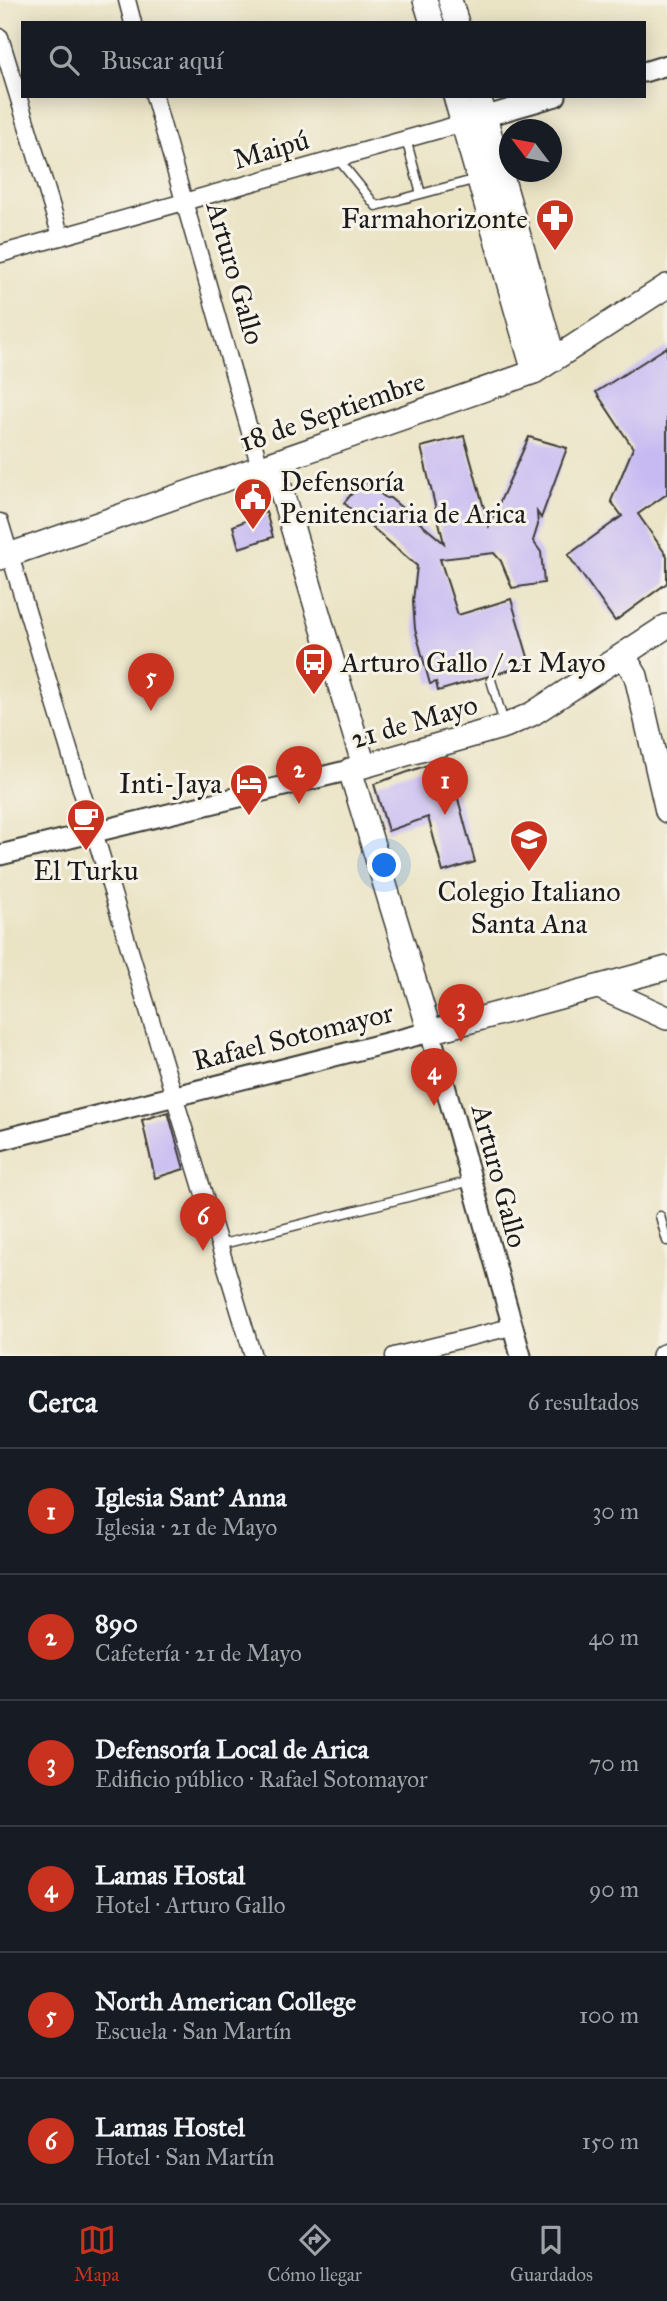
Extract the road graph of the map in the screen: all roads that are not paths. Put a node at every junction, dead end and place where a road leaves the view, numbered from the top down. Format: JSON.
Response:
{"nodes":[{"id":1,"x":127,"y":0,"type":"edge"},
{"id":2,"x":425,"y":0,"type":"edge"},
{"id":3,"x":450,"y":0,"type":"edge"},
{"id":4,"x":132,"y":21,"type":"edge"},
{"id":5,"x":431,"y":21,"type":"edge"},
{"id":6,"x":456,"y":21,"type":"edge"},
{"id":7,"x":0,"y":37,"type":"edge"},
{"id":8,"x":667,"y":65,"type":"edge"},
{"id":9,"x":646,"y":71,"type":"edge"},
{"id":10,"x":155,"y":98,"type":"edge"},
{"id":11,"x":456,"y":98,"type":"edge"},
{"id":12,"x":541,"y":98,"type":"edge"},
{"id":13,"x":482,"y":106,"type":"edge"},
{"id":14,"x":463,"y":123,"type":"junction"},
{"id":15,"x":406,"y":139,"type":"junction"},
{"id":16,"x":338,"y":159,"type":"junction"},
{"id":17,"x":479,"y":178,"type":"junction"},
{"id":18,"x":421,"y":194,"type":"junction"},
{"id":19,"x":185,"y":204,"type":"junction"},
{"id":20,"x":61,"y":237,"type":"junction"},
{"id":21,"x":0,"y":254,"type":"edge"},
{"id":22,"x":667,"y":286,"type":"edge"},
{"id":23,"x":554,"y":359,"type":"junction"},
{"id":24,"x":534,"y":372,"type":"junction"},
{"id":25,"x":266,"y":465,"type":"junction"},
{"id":26,"x":0,"y":522,"type":"edge"},
{"id":27,"x":5,"y":556,"type":"edge"},
{"id":28,"x":667,"y":626,"type":"edge"},
{"id":29,"x":624,"y":656,"type":"junction"},
{"id":30,"x":491,"y":680,"type":"dead end"},
{"id":31,"x":505,"y":726,"type":"junction"},
{"id":32,"x":357,"y":768,"type":"junction"},
{"id":33,"x":667,"y":811,"type":"edge"},
{"id":34,"x":95,"y":833,"type":"junction"},
{"id":35,"x":0,"y":855,"type":"edge"},
{"id":36,"x":667,"y":968,"type":"edge"},
{"id":37,"x":599,"y":987,"type":"junction"},
{"id":38,"x":667,"y":1018,"type":"edge"},
{"id":39,"x":430,"y":1032,"type":"junction"},
{"id":40,"x":174,"y":1096,"type":"junction"},
{"id":41,"x":0,"y":1140,"type":"edge"},
{"id":42,"x":471,"y":1181,"type":"junction"},
{"id":43,"x":660,"y":1216,"type":"dead end"},
{"id":44,"x":667,"y":1241,"type":"edge"},
{"id":45,"x":219,"y":1245,"type":"junction"},
{"id":46,"x":511,"y":1328,"type":"junction"},
{"id":47,"x":253,"y":1356,"type":"edge"},
{"id":48,"x":394,"y":1356,"type":"edge"},
{"id":49,"x":521,"y":1356,"type":"edge"}],
"edges":[{"from":1,"to":4,"type":"street"},
{"from":2,"to":5,"type":"main road"},
{"from":3,"to":6,"type":"main road"},
{"from":7,"to":20,"type":"street"},
{"from":8,"to":9,"type":"street"},
{"from":10,"to":19,"type":"street","name":"Arturo Gallo"},
{"from":11,"to":14,"type":"main road"},
{"from":12,"to":13,"type":"street","name":"Maipú"},
{"from":13,"to":14,"type":"street","name":"Maipú"},
{"from":13,"to":23,"type":"main road"},
{"from":14,"to":15,"type":"street","name":"Maipú"},
{"from":14,"to":17,"type":"main road"},
{"from":15,"to":16,"type":"street","name":"Maipú"},
{"from":15,"to":18,"type":"lane"},
{"from":16,"to":18,"type":"lane"},
{"from":16,"to":19,"type":"street","name":"Maipú"},
{"from":17,"to":18,"type":"lane"},
{"from":17,"to":24,"type":"main road"},
{"from":19,"to":20,"type":"street","name":"Maipú"},
{"from":19,"to":25,"type":"street","name":"Arturo Gallo"},
{"from":20,"to":21,"type":"street","name":"Maipú"},
{"from":22,"to":23,"type":"main road","name":"18 de Septiembre"},
{"from":23,"to":24,"type":"main road","name":"18 de Septiembre"},
{"from":24,"to":25,"type":"main road","name":"18 de Septiembre"},
{"from":25,"to":27,"type":"main road","name":"18 de Septiembre"},
{"from":25,"to":32,"type":"main road","name":"Arturo Gallo"},
{"from":26,"to":27,"type":"street"},
{"from":27,"to":34,"type":"street"},
{"from":28,"to":29,"type":"main road","name":"21 de Mayo"},
{"from":29,"to":31,"type":"main road","name":"21 de Mayo"},
{"from":29,"to":33,"type":"main road"},
{"from":30,"to":31,"type":"lane"},
{"from":31,"to":32,"type":"main road","name":"21 de Mayo"},
{"from":32,"to":34,"type":"street","name":"21 de Mayo"},
{"from":32,"to":39,"type":"main road","name":"Arturo Gallo"},
{"from":34,"to":35,"type":"street","name":"21 de Mayo"},
{"from":34,"to":40,"type":"street"},
{"from":36,"to":37,"type":"main road","name":"Rafael Sotomayor"},
{"from":37,"to":38,"type":"main road"},
{"from":37,"to":39,"type":"main road","name":"Rafael Sotomayor"},
{"from":39,"to":40,"type":"street","name":"Rafael Sotomayor"},
{"from":39,"to":42,"type":"street","name":"Arturo Gallo"},
{"from":40,"to":41,"type":"street","name":"Rafael Sotomayor"},
{"from":40,"to":45,"type":"street"},
{"from":42,"to":45,"type":"lane"},
{"from":42,"to":46,"type":"street","name":"Arturo Gallo"},
{"from":43,"to":44,"type":"lane"},
{"from":45,"to":47,"type":"street"},
{"from":46,"to":48,"type":"street"},
{"from":46,"to":49,"type":"street","name":"Arturo Gallo"}]}
